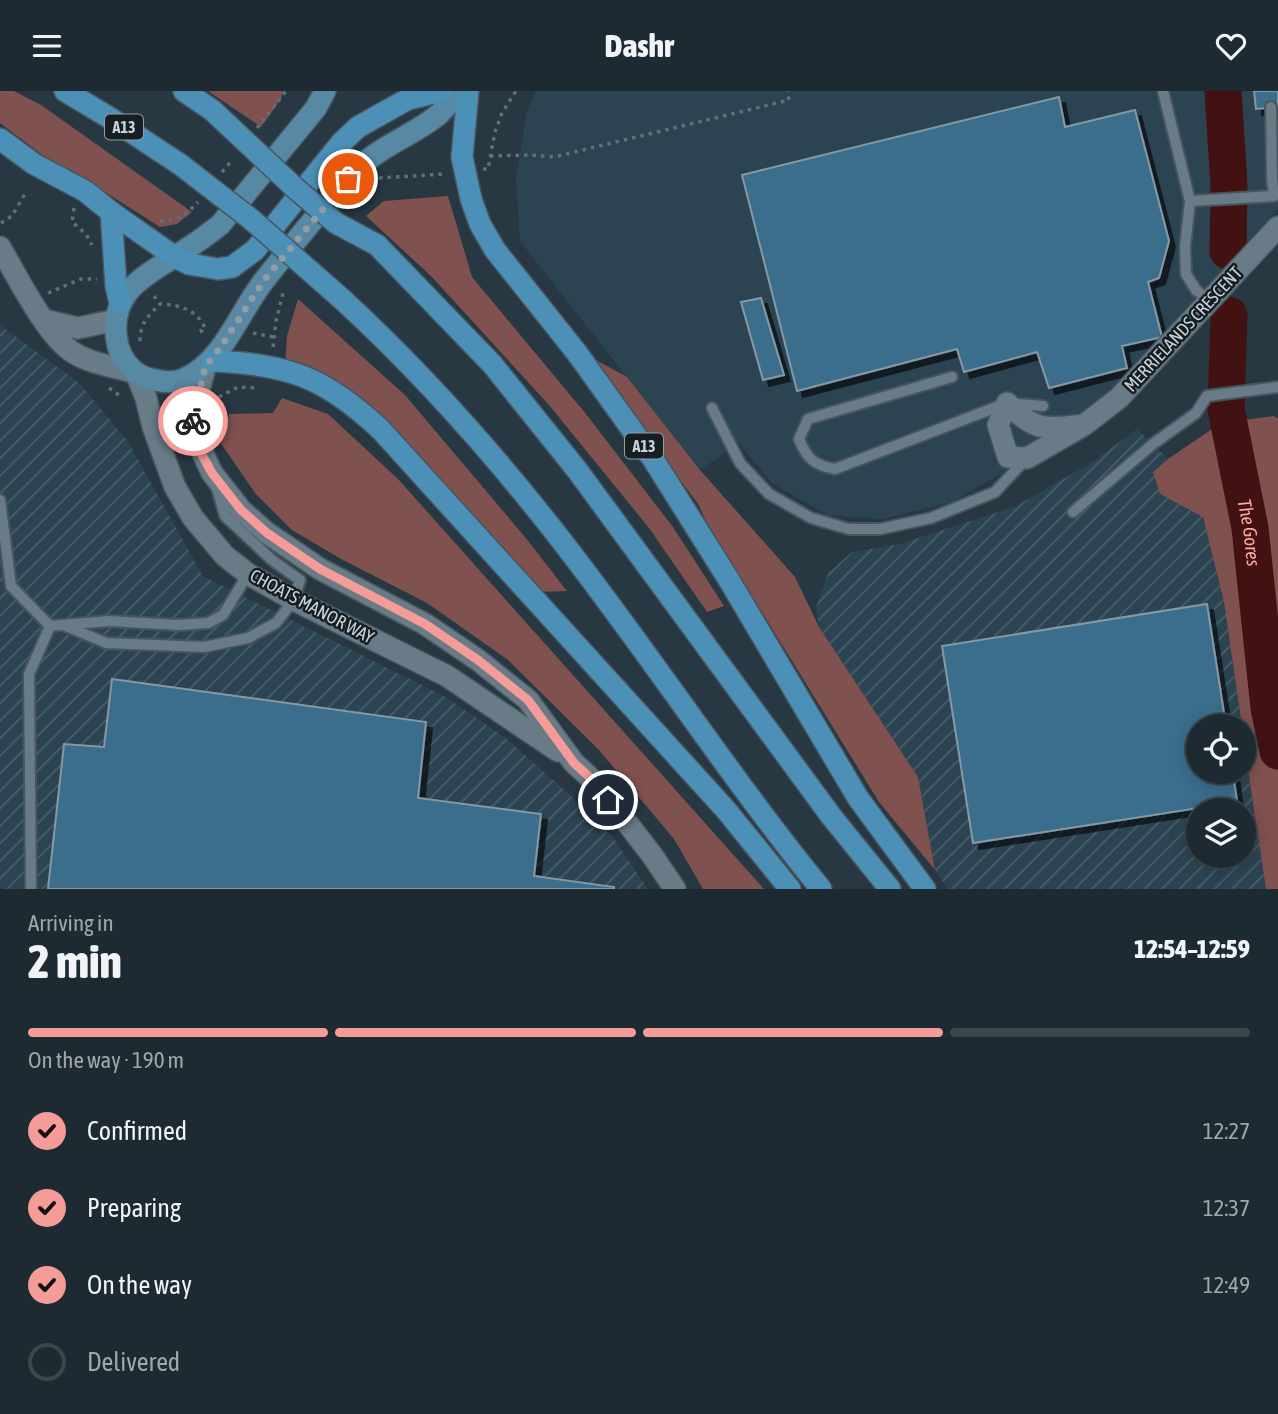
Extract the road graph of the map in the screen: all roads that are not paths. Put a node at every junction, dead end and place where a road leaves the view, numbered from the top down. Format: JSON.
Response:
{"nodes":[{"id":1,"x":65,"y":91,"type":"edge"},
{"id":2,"x":184,"y":91,"type":"edge"},
{"id":3,"x":325,"y":91,"type":"edge"},
{"id":4,"x":442,"y":91,"type":"edge"},
{"id":5,"x":458,"y":91,"type":"edge"},
{"id":6,"x":468,"y":91,"type":"edge"},
{"id":7,"x":1163,"y":91,"type":"edge"},
{"id":8,"x":1271,"y":107,"type":"dead end"},
{"id":9,"x":0,"y":139,"type":"edge"},
{"id":10,"x":1276,"y":194,"type":"edge"},
{"id":11,"x":1190,"y":201,"type":"junction"},
{"id":12,"x":111,"y":212,"type":"junction"},
{"id":13,"x":1278,"y":227,"type":"edge"},
{"id":14,"x":0,"y":247,"type":"edge"},
{"id":15,"x":175,"y":257,"type":"junction"},
{"id":16,"x":1208,"y":300,"type":"junction"},
{"id":17,"x":118,"y":311,"type":"junction"},
{"id":18,"x":44,"y":320,"type":"junction"},
{"id":19,"x":208,"y":358,"type":"junction"},
{"id":20,"x":136,"y":373,"type":"junction"},
{"id":21,"x":952,"y":377,"type":"dead end"},
{"id":22,"x":1278,"y":387,"type":"edge"},
{"id":23,"x":1007,"y":403,"type":"junction"},
{"id":24,"x":1043,"y":406,"type":"dead end"},
{"id":25,"x":712,"y":408,"type":"dead end"},
{"id":26,"x":1084,"y":425,"type":"junction"},
{"id":27,"x":1027,"y":458,"type":"junction"},
{"id":28,"x":212,"y":473,"type":"junction"},
{"id":29,"x":0,"y":500,"type":"edge"},
{"id":30,"x":1073,"y":512,"type":"dead end"},
{"id":31,"x":248,"y":574,"type":"junction"},
{"id":32,"x":294,"y":600,"type":"junction"},
{"id":33,"x":50,"y":626,"type":"junction"},
{"id":34,"x":66,"y":626,"type":"junction"},
{"id":35,"x":574,"y":763,"type":"junction"},
{"id":36,"x":30,"y":889,"type":"edge"},
{"id":37,"x":675,"y":889,"type":"edge"},
{"id":38,"x":790,"y":889,"type":"edge"},
{"id":39,"x":821,"y":889,"type":"edge"},
{"id":40,"x":890,"y":889,"type":"edge"},
{"id":41,"x":925,"y":889,"type":"edge"}],
"edges":[{"from":1,"to":39,"type":"highway","number":"A13","bridge":true},
{"from":2,"to":40,"type":"highway","bridge":true},
{"from":3,"to":15,"type":"main road"},
{"from":4,"to":15,"type":"highway"},
{"from":5,"to":19,"type":"main road"},
{"from":6,"to":41,"type":"highway","number":"A13"},
{"from":7,"to":11,"type":"lane"},
{"from":8,"to":10,"type":"lane"},
{"from":9,"to":12,"type":"highway"},
{"from":10,"to":11,"type":"lane"},
{"from":11,"to":16,"type":"lane"},
{"from":12,"to":15,"type":"highway"},
{"from":12,"to":17,"type":"highway"},
{"from":13,"to":16,"type":"street","name":"MERRIELANDS CRESCENT"},
{"from":14,"to":18,"type":"street"},
{"from":15,"to":17,"type":"main road"},
{"from":16,"to":26,"type":"street","name":"MERRIELANDS CRESCENT"},
{"from":17,"to":18,"type":"street"},
{"from":17,"to":20,"type":"main road"},
{"from":18,"to":20,"type":"street"},
{"from":19,"to":20,"type":"main road"},
{"from":19,"to":28,"type":"street","name":"CHOATS MANOR WAY"},
{"from":19,"to":38,"type":"highway"},
{"from":20,"to":31,"type":"street","name":"CHOATS MANOR WAY"},
{"from":21,"to":23,"type":"lane"},
{"from":22,"to":30,"type":"lane"},
{"from":23,"to":24,"type":"lane"},
{"from":23,"to":26,"type":"street"},
{"from":23,"to":27,"type":"street"},
{"from":25,"to":27,"type":"lane"},
{"from":26,"to":27,"type":"street","name":"MERRIELANDS CRESCENT"},
{"from":28,"to":32,"type":"lane"},
{"from":28,"to":35,"type":"street","name":"CHOATS MANOR WAY"},
{"from":29,"to":33,"type":"lane"},
{"from":31,"to":32,"type":"street","name":"CHOATS MANOR WAY"},
{"from":31,"to":34,"type":"lane"},
{"from":32,"to":34,"type":"lane"},
{"from":32,"to":35,"type":"street","name":"CHOATS MANOR WAY"},
{"from":33,"to":34,"type":"lane"},
{"from":33,"to":36,"type":"lane"},
{"from":35,"to":37,"type":"street","name":"CHOATS MANOR WAY"}]}
